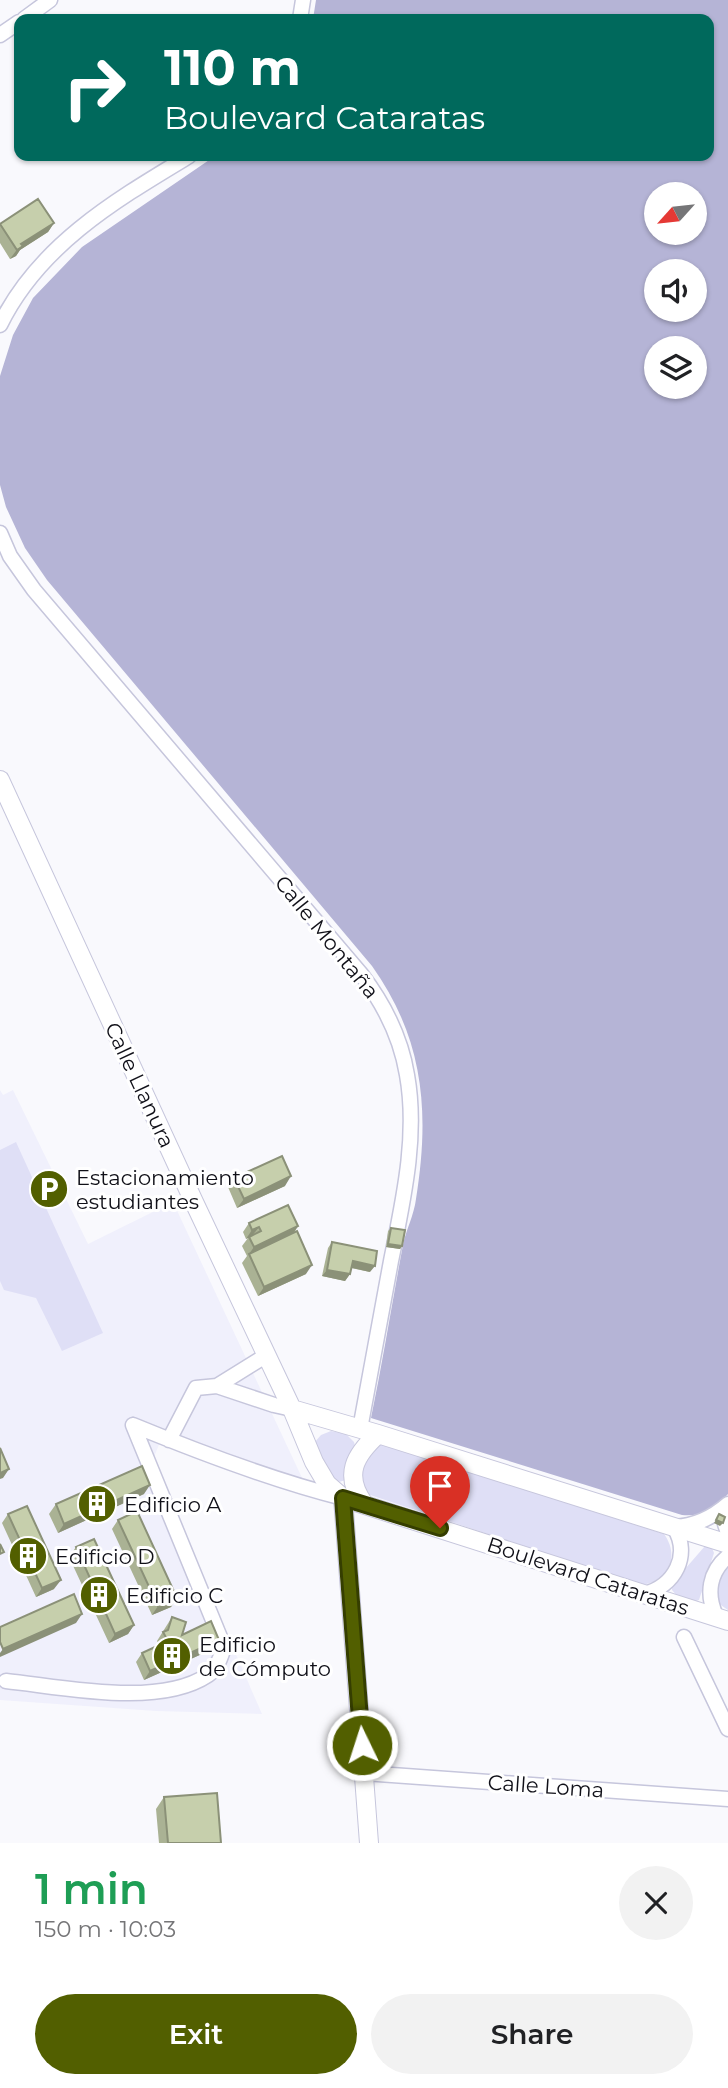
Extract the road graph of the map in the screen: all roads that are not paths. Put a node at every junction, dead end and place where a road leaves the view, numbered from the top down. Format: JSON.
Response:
{"nodes":[{"id":1,"x":50,"y":0,"type":"edge"},
{"id":2,"x":31,"y":14,"type":"edge"},
{"id":3,"x":180,"y":161,"type":"edge"},
{"id":4,"x":0,"y":325,"type":"edge"},
{"id":5,"x":0,"y":533,"type":"edge"},
{"id":6,"x":0,"y":780,"type":"edge"},
{"id":7,"x":267,"y":1355,"type":"junction"},
{"id":8,"x":217,"y":1386,"type":"junction"},
{"id":9,"x":292,"y":1409,"type":"junction"},
{"id":10,"x":360,"y":1429,"type":"junction"},
{"id":11,"x":378,"y":1434,"type":"junction"},
{"id":12,"x":169,"y":1440,"type":"junction"},
{"id":13,"x":343,"y":1498,"type":"junction"},
{"id":14,"x":364,"y":1504,"type":"junction"},
{"id":15,"x":728,"y":1505,"type":"edge"},
{"id":16,"x":674,"y":1527,"type":"junction"},
{"id":17,"x":728,"y":1533,"type":"edge"},
{"id":18,"x":728,"y":1544,"type":"edge"},
{"id":19,"x":728,"y":1556,"type":"edge"},
{"id":20,"x":644,"y":1594,"type":"junction"},
{"id":21,"x":722,"y":1618,"type":"edge"},
{"id":22,"x":684,"y":1637,"type":"dead end"},
{"id":23,"x":6,"y":1681,"type":"dead end"},
{"id":24,"x":728,"y":1729,"type":"edge"},
{"id":25,"x":363,"y":1773,"type":"junction"},
{"id":26,"x":728,"y":1799,"type":"edge"},
{"id":27,"x":369,"y":1843,"type":"edge"}],
"edges":[{"from":1,"to":2,"type":"street"},
{"from":3,"to":4,"type":"street"},
{"from":5,"to":10,"type":"street","name":"Calle Montaña"},
{"from":6,"to":7,"type":"street","name":"Calle Llanura"},
{"from":7,"to":8,"type":"street"},
{"from":7,"to":9,"type":"street","name":"Calle Llanura"},
{"from":8,"to":9,"type":"street"},
{"from":8,"to":12,"type":"street"},
{"from":9,"to":10,"type":"street"},
{"from":9,"to":13,"type":"street","name":"Calle Llanura"},
{"from":10,"to":11,"type":"street"},
{"from":11,"to":14,"type":"street"},
{"from":11,"to":16,"type":"street"},
{"from":12,"to":13,"type":"street","name":"Boulevard Cataratas"},
{"from":12,"to":23,"type":"street","name":"Boulevard Cataratas"},
{"from":13,"to":14,"type":"street","name":"Boulevard Cataratas"},
{"from":13,"to":25,"type":"street"},
{"from":14,"to":20,"type":"street","name":"Boulevard Cataratas"},
{"from":15,"to":16,"type":"street"},
{"from":15,"to":17,"type":"street"},
{"from":16,"to":18,"type":"street"},
{"from":16,"to":20,"type":"street"},
{"from":19,"to":21,"type":"street"},
{"from":20,"to":21,"type":"street","name":"Boulevard Cataratas"},
{"from":22,"to":24,"type":"street"},
{"from":25,"to":26,"type":"street","name":"Calle Loma"},
{"from":25,"to":27,"type":"street"}]}
